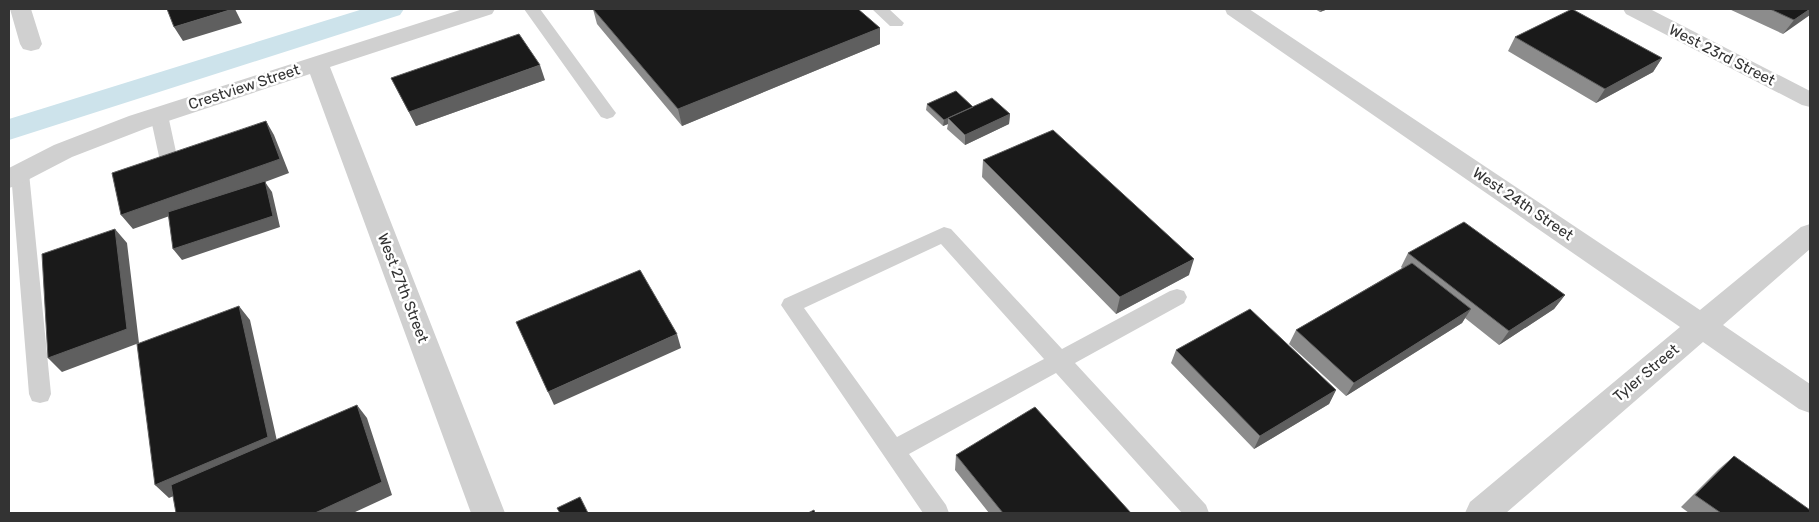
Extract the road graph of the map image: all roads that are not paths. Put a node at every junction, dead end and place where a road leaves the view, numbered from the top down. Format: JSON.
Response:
{"nodes":[{"id":1,"x":21,"y":9,"type":"edge"},
{"id":2,"x":532,"y":9,"type":"edge"},
{"id":3,"x":880,"y":9,"type":"edge"},
{"id":4,"x":1235,"y":9,"type":"edge"},
{"id":5,"x":1634,"y":9,"type":"edge"},
{"id":6,"x":469,"y":11,"type":"edge"},
{"id":7,"x":896,"y":23,"type":"dead end"},
{"id":8,"x":31,"y":44,"type":"dead end"},
{"id":9,"x":317,"y":63,"type":"junction"},
{"id":10,"x":1810,"y":100,"type":"edge"},
{"id":11,"x":607,"y":113,"type":"dead end"},
{"id":12,"x":159,"y":115,"type":"junction"},
{"id":13,"x":169,"y":161,"type":"edge"},
{"id":14,"x":14,"y":176,"type":"edge"},
{"id":15,"x":1810,"y":234,"type":"edge"},
{"id":16,"x":1178,"y":298,"type":"dead end"},
{"id":17,"x":1701,"y":326,"type":"junction"},
{"id":18,"x":1059,"y":360,"type":"junction"},
{"id":19,"x":40,"y":394,"type":"dead end"},
{"id":20,"x":1810,"y":400,"type":"edge"},
{"id":21,"x":893,"y":451,"type":"junction"},
{"id":22,"x":488,"y":513,"type":"edge"},
{"id":23,"x":937,"y":513,"type":"edge"},
{"id":24,"x":1197,"y":513,"type":"edge"},
{"id":25,"x":1482,"y":513,"type":"edge"}],
"edges":[{"from":1,"to":8,"type":"street"},
{"from":2,"to":11,"type":"lane"},
{"from":3,"to":7,"type":"lane"},
{"from":4,"to":17,"type":"street","name":"West 24th Street"},
{"from":5,"to":10,"type":"street","name":"West 23rd Street"},
{"from":6,"to":9,"type":"street","name":"Crestview Street"},
{"from":9,"to":12,"type":"street","name":"Crestview Street"},
{"from":9,"to":22,"type":"street","name":"West 27th Street"},
{"from":12,"to":13,"type":"lane"},
{"from":12,"to":14,"type":"street","name":"Crestview Street"},
{"from":14,"to":19,"type":"lane"},
{"from":15,"to":17,"type":"street","name":"Tyler Street"},
{"from":16,"to":18,"type":"lane"},
{"from":17,"to":20,"type":"street","name":"West 24th Street"},
{"from":17,"to":25,"type":"street","name":"Tyler Street"},
{"from":18,"to":21,"type":"lane"},
{"from":18,"to":21,"type":"lane"},
{"from":18,"to":24,"type":"lane"},
{"from":21,"to":23,"type":"lane"}]}
